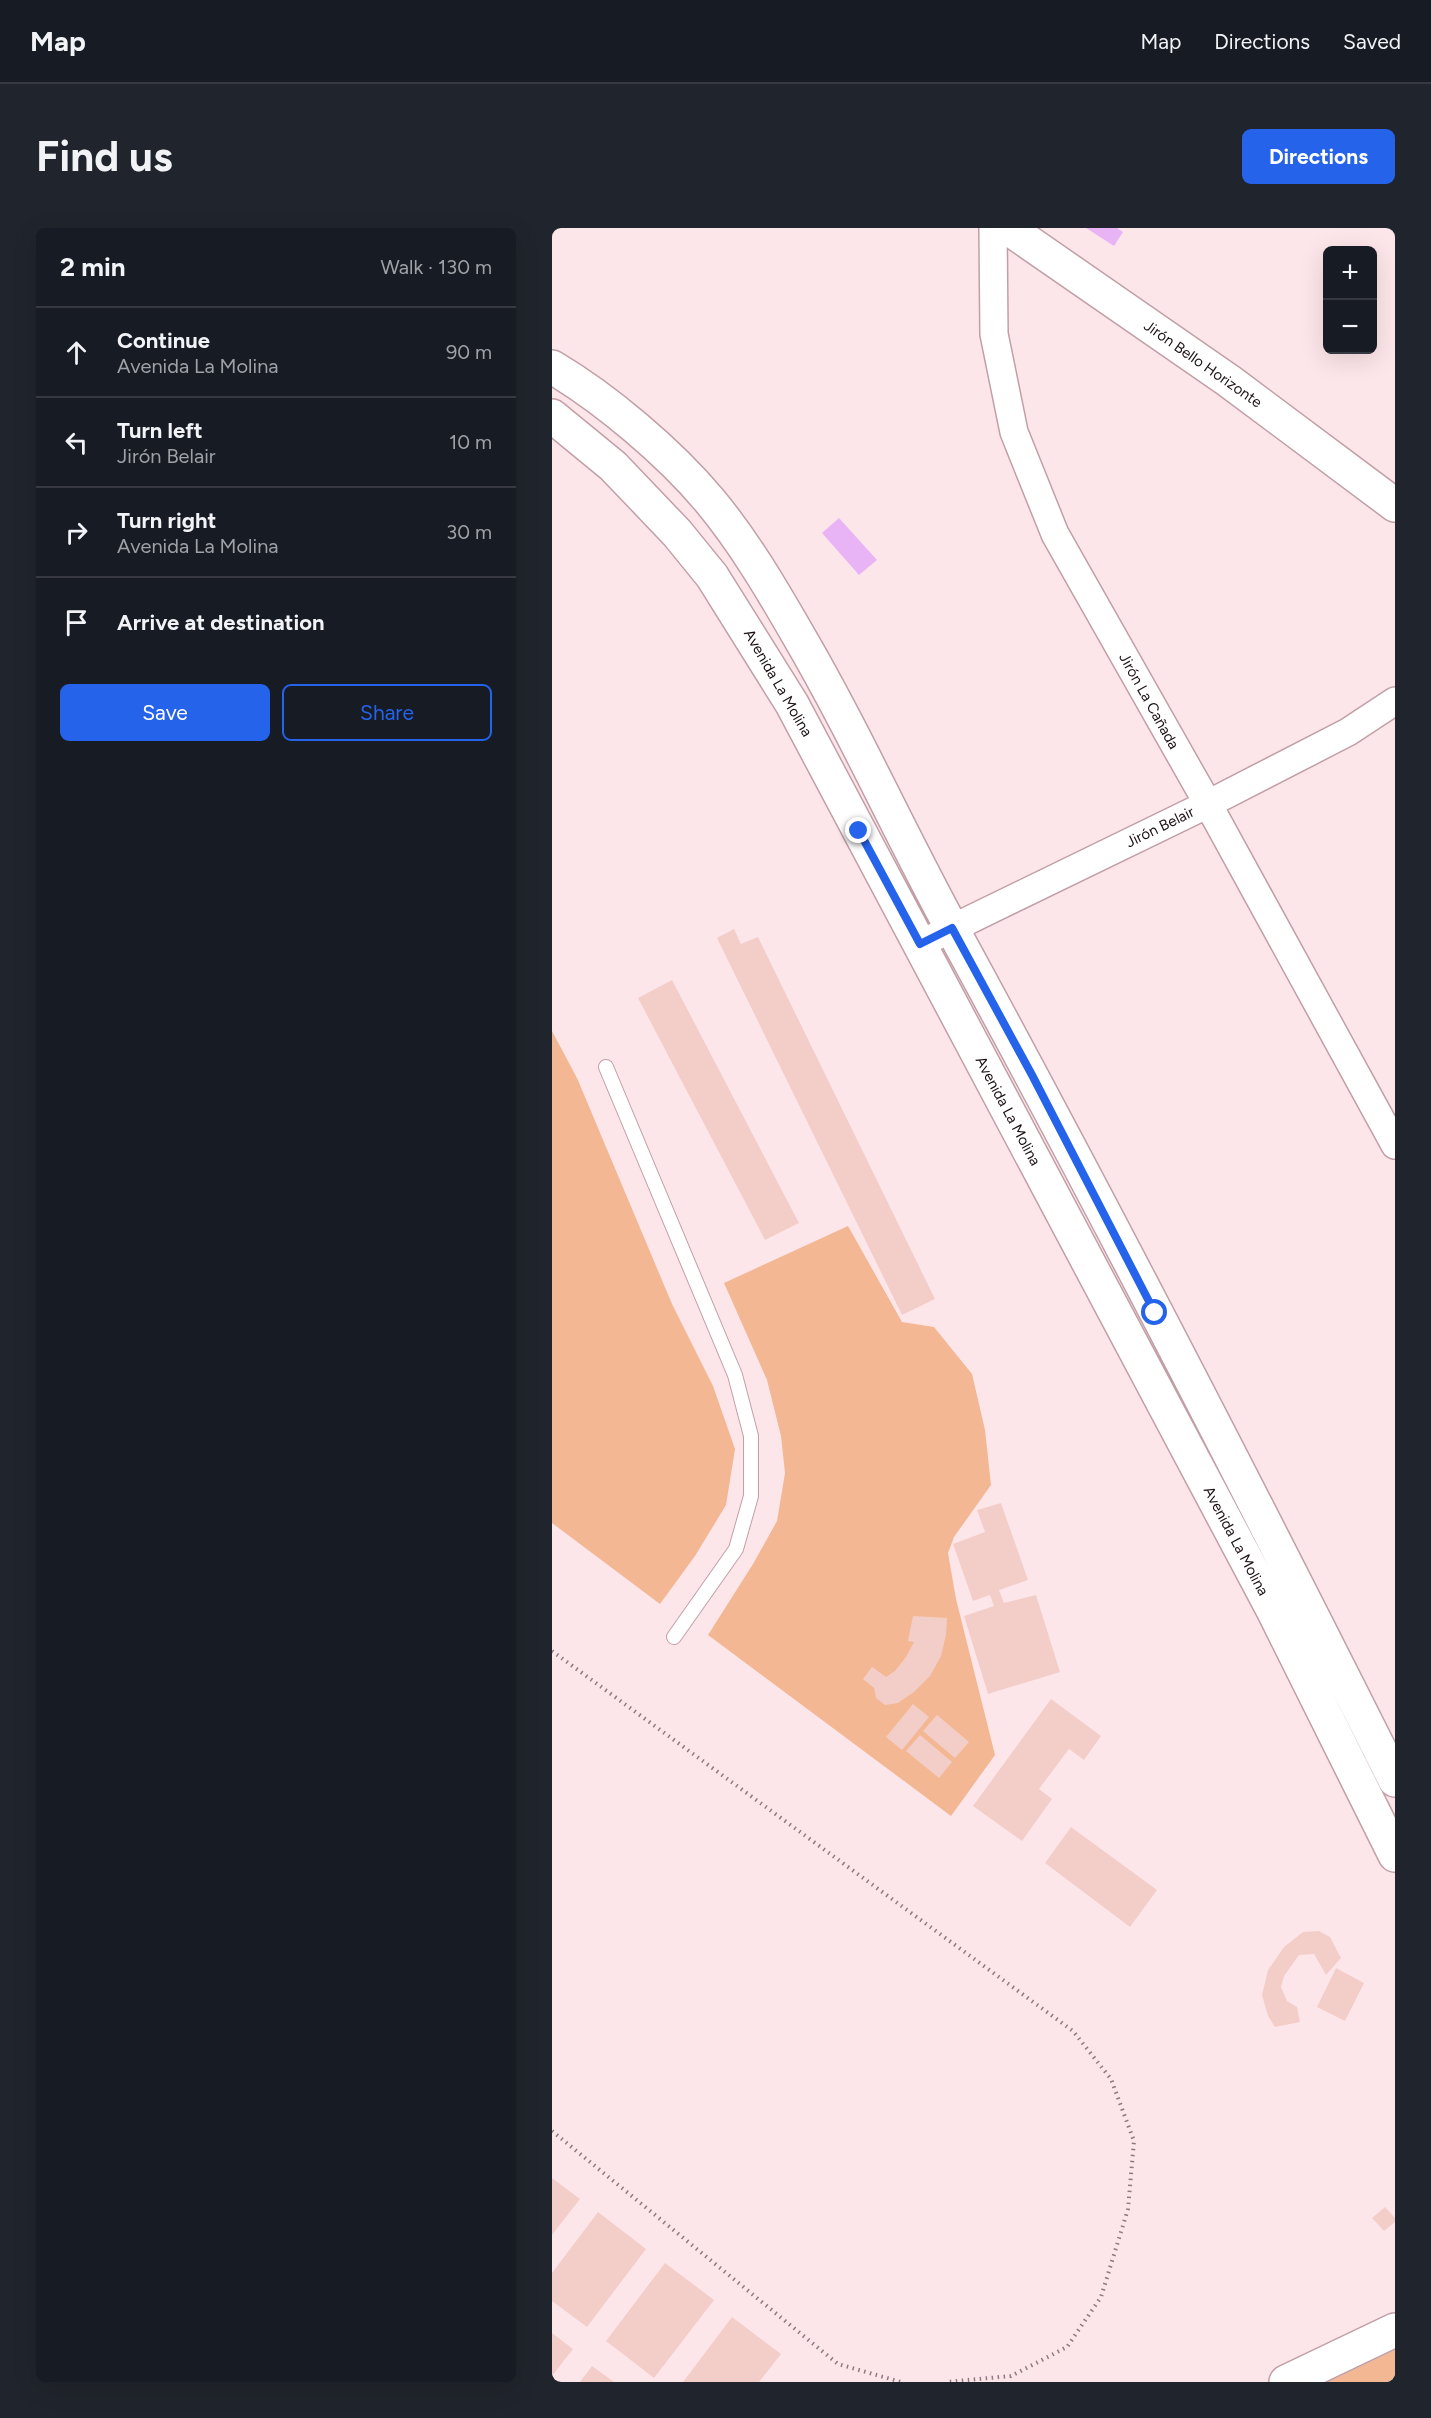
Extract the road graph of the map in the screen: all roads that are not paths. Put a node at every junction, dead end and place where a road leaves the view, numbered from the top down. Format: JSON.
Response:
{"nodes":[{"id":1,"x":993,"y":228,"type":"edge"},
{"id":2,"x":1008,"y":228,"type":"edge"},
{"id":3,"x":552,"y":367,"type":"edge"},
{"id":4,"x":552,"y":417,"type":"edge"},
{"id":5,"x":1395,"y":505,"type":"edge"},
{"id":6,"x":1395,"y":701,"type":"edge"},
{"id":7,"x":1208,"y":804,"type":"junction"},
{"id":8,"x":952,"y":928,"type":"junction"},
{"id":9,"x":920,"y":944,"type":"junction"},
{"id":10,"x":606,"y":1067,"type":"dead end"},
{"id":11,"x":1395,"y":1144,"type":"edge"},
{"id":12,"x":674,"y":1637,"type":"dead end"},
{"id":13,"x":1395,"y":1780,"type":"edge"},
{"id":14,"x":1395,"y":1856,"type":"edge"},
{"id":15,"x":1395,"y":2330,"type":"edge"},
{"id":16,"x":1286,"y":2382,"type":"edge"}],
"edges":[{"from":1,"to":7,"type":"street","name":"Jirón La Cañada"},
{"from":2,"to":5,"type":"main road","name":"Jirón Bello Horizonte"},
{"from":3,"to":8,"type":"main road"},
{"from":4,"to":9,"type":"main road","name":"Avenida La Molina"},
{"from":6,"to":7,"type":"street","name":"Jirón Belair"},
{"from":7,"to":8,"type":"street","name":"Jirón Belair"},
{"from":7,"to":11,"type":"street","name":"Jirón La Cañada"},
{"from":8,"to":9,"type":"street","name":"Jirón Belair"},
{"from":8,"to":13,"type":"main road"},
{"from":9,"to":14,"type":"main road","name":"Avenida La Molina"},
{"from":10,"to":12,"type":"lane"},
{"from":15,"to":16,"type":"main road"}]}
